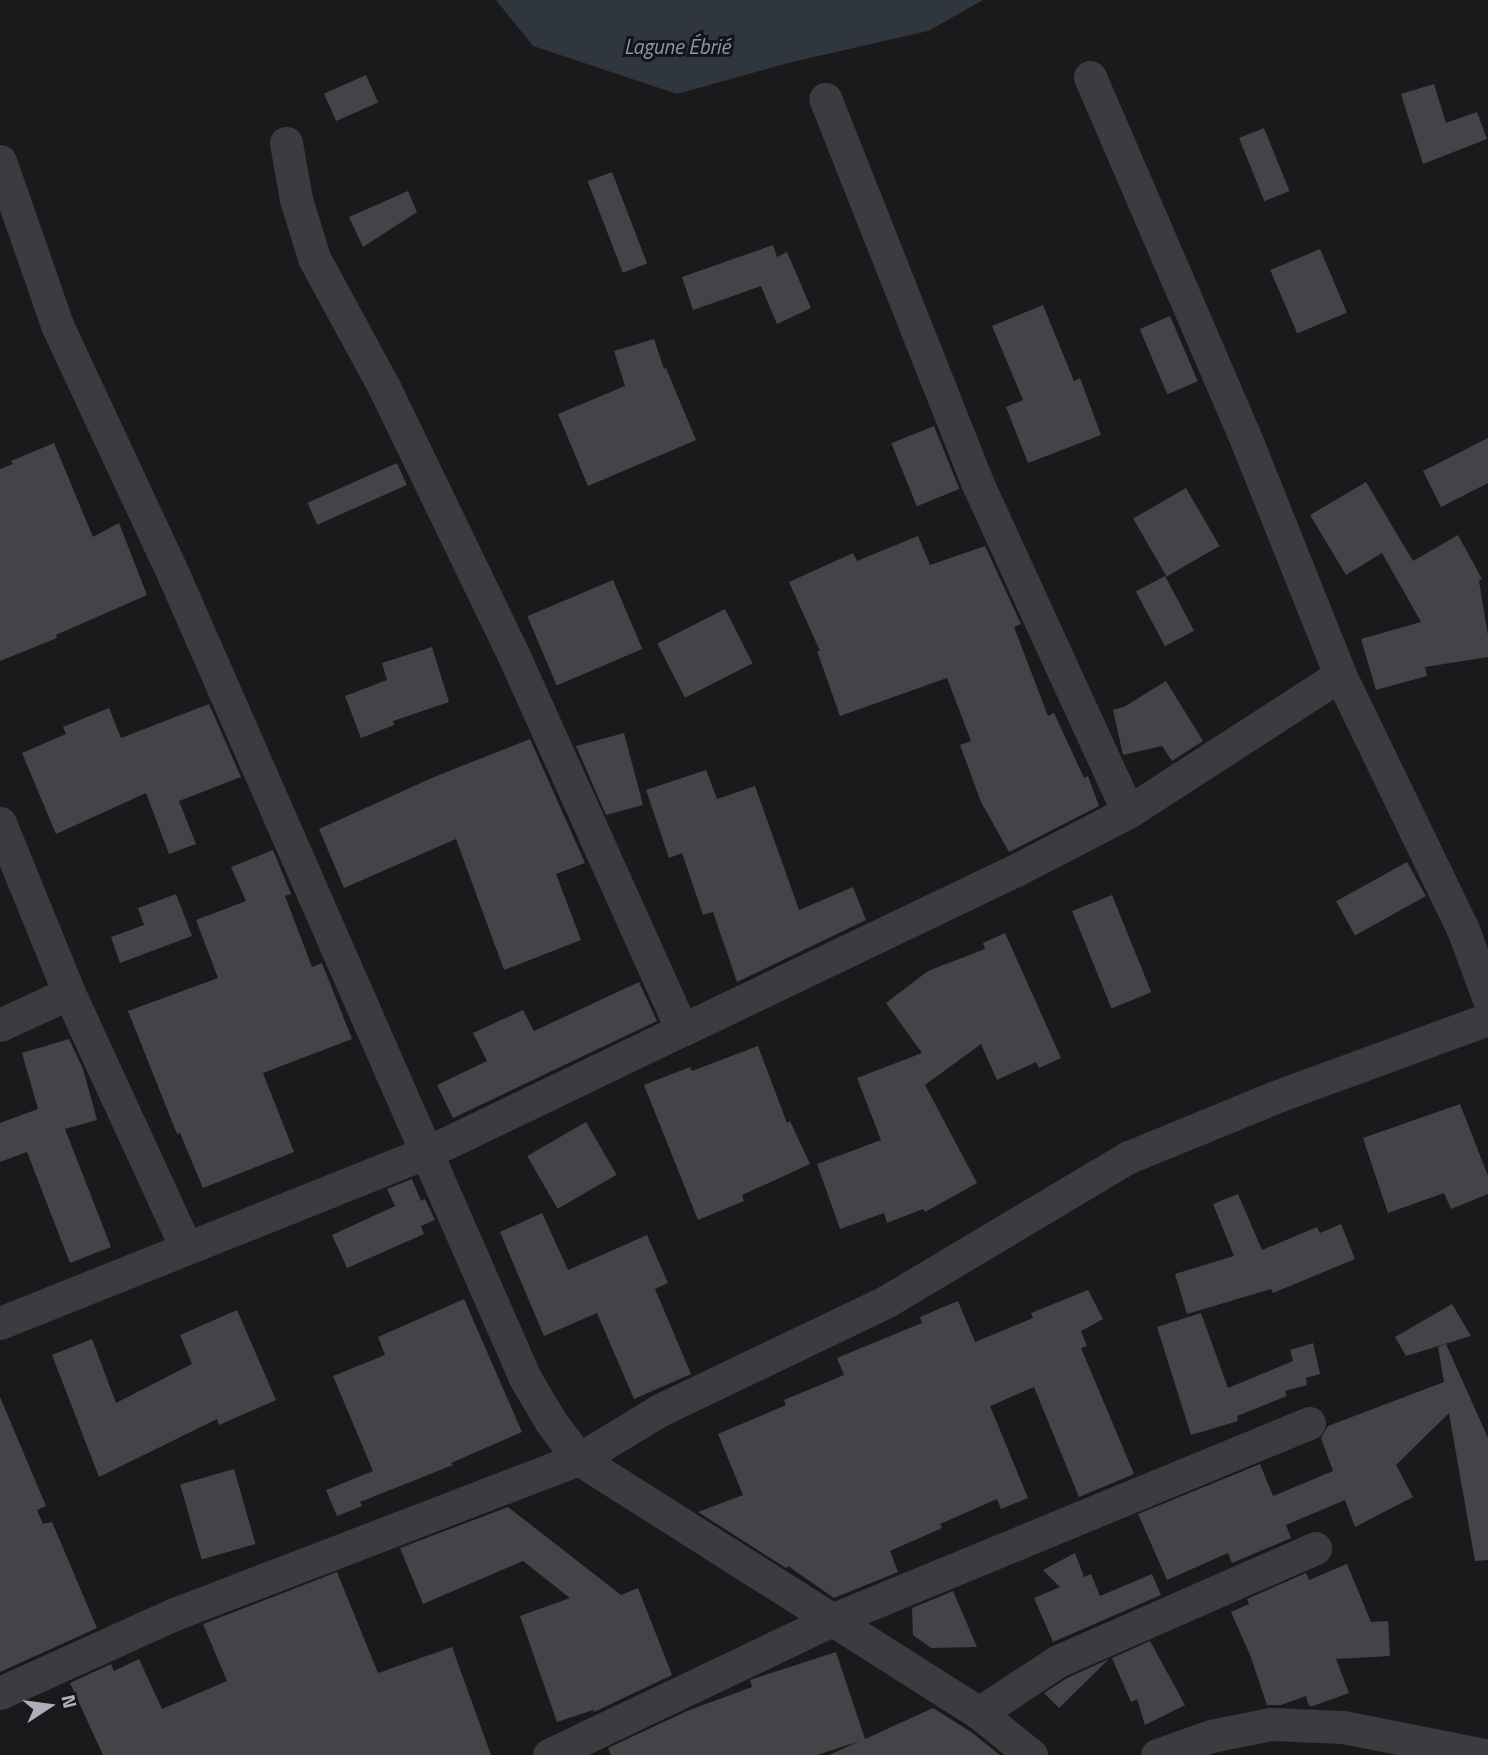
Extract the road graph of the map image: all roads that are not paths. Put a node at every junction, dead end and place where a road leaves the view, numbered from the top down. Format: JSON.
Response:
{"nodes":[{"id":1,"x":1090,"y":77,"type":"dead end"},
{"id":2,"x":825,"y":99,"type":"dead end"},
{"id":3,"x":286,"y":143,"type":"dead end"},
{"id":4,"x":0,"y":161,"type":"edge"},
{"id":5,"x":1340,"y":675,"type":"junction"},
{"id":6,"x":1128,"y":812,"type":"junction"},
{"id":7,"x":0,"y":823,"type":"edge"},
{"id":8,"x":69,"y":993,"type":"junction"},
{"id":9,"x":1488,"y":997,"type":"edge"},
{"id":10,"x":1488,"y":1019,"type":"edge"},
{"id":11,"x":0,"y":1025,"type":"edge"},
{"id":12,"x":682,"y":1030,"type":"junction"},
{"id":13,"x":428,"y":1152,"type":"junction"},
{"id":14,"x":186,"y":1247,"type":"junction"},
{"id":15,"x":0,"y":1323,"type":"edge"},
{"id":16,"x":1309,"y":1423,"type":"dead end"},
{"id":17,"x":579,"y":1459,"type":"junction"},
{"id":18,"x":1315,"y":1548,"type":"dead end"},
{"id":19,"x":834,"y":1619,"type":"junction"},
{"id":20,"x":0,"y":1693,"type":"edge"},
{"id":21,"x":979,"y":1713,"type":"junction"},
{"id":22,"x":549,"y":1755,"type":"edge"},
{"id":23,"x":1031,"y":1755,"type":"edge"},
{"id":24,"x":1157,"y":1755,"type":"edge"},
{"id":25,"x":1485,"y":1755,"type":"edge"}],
"edges":[{"from":1,"to":5,"type":"street"},
{"from":2,"to":6,"type":"street"},
{"from":3,"to":12,"type":"street"},
{"from":4,"to":13,"type":"street"},
{"from":5,"to":6,"type":"street"},
{"from":5,"to":9,"type":"street"},
{"from":6,"to":12,"type":"street"},
{"from":7,"to":8,"type":"street"},
{"from":8,"to":11,"type":"street"},
{"from":8,"to":14,"type":"street"},
{"from":10,"to":17,"type":"street"},
{"from":12,"to":13,"type":"street"},
{"from":13,"to":14,"type":"street"},
{"from":13,"to":17,"type":"street"},
{"from":14,"to":15,"type":"street"},
{"from":16,"to":19,"type":"street"},
{"from":17,"to":19,"type":"street"},
{"from":17,"to":20,"type":"street"},
{"from":18,"to":21,"type":"street"},
{"from":19,"to":21,"type":"street"},
{"from":19,"to":22,"type":"street"},
{"from":21,"to":23,"type":"street"},
{"from":24,"to":25,"type":"street"}]}
